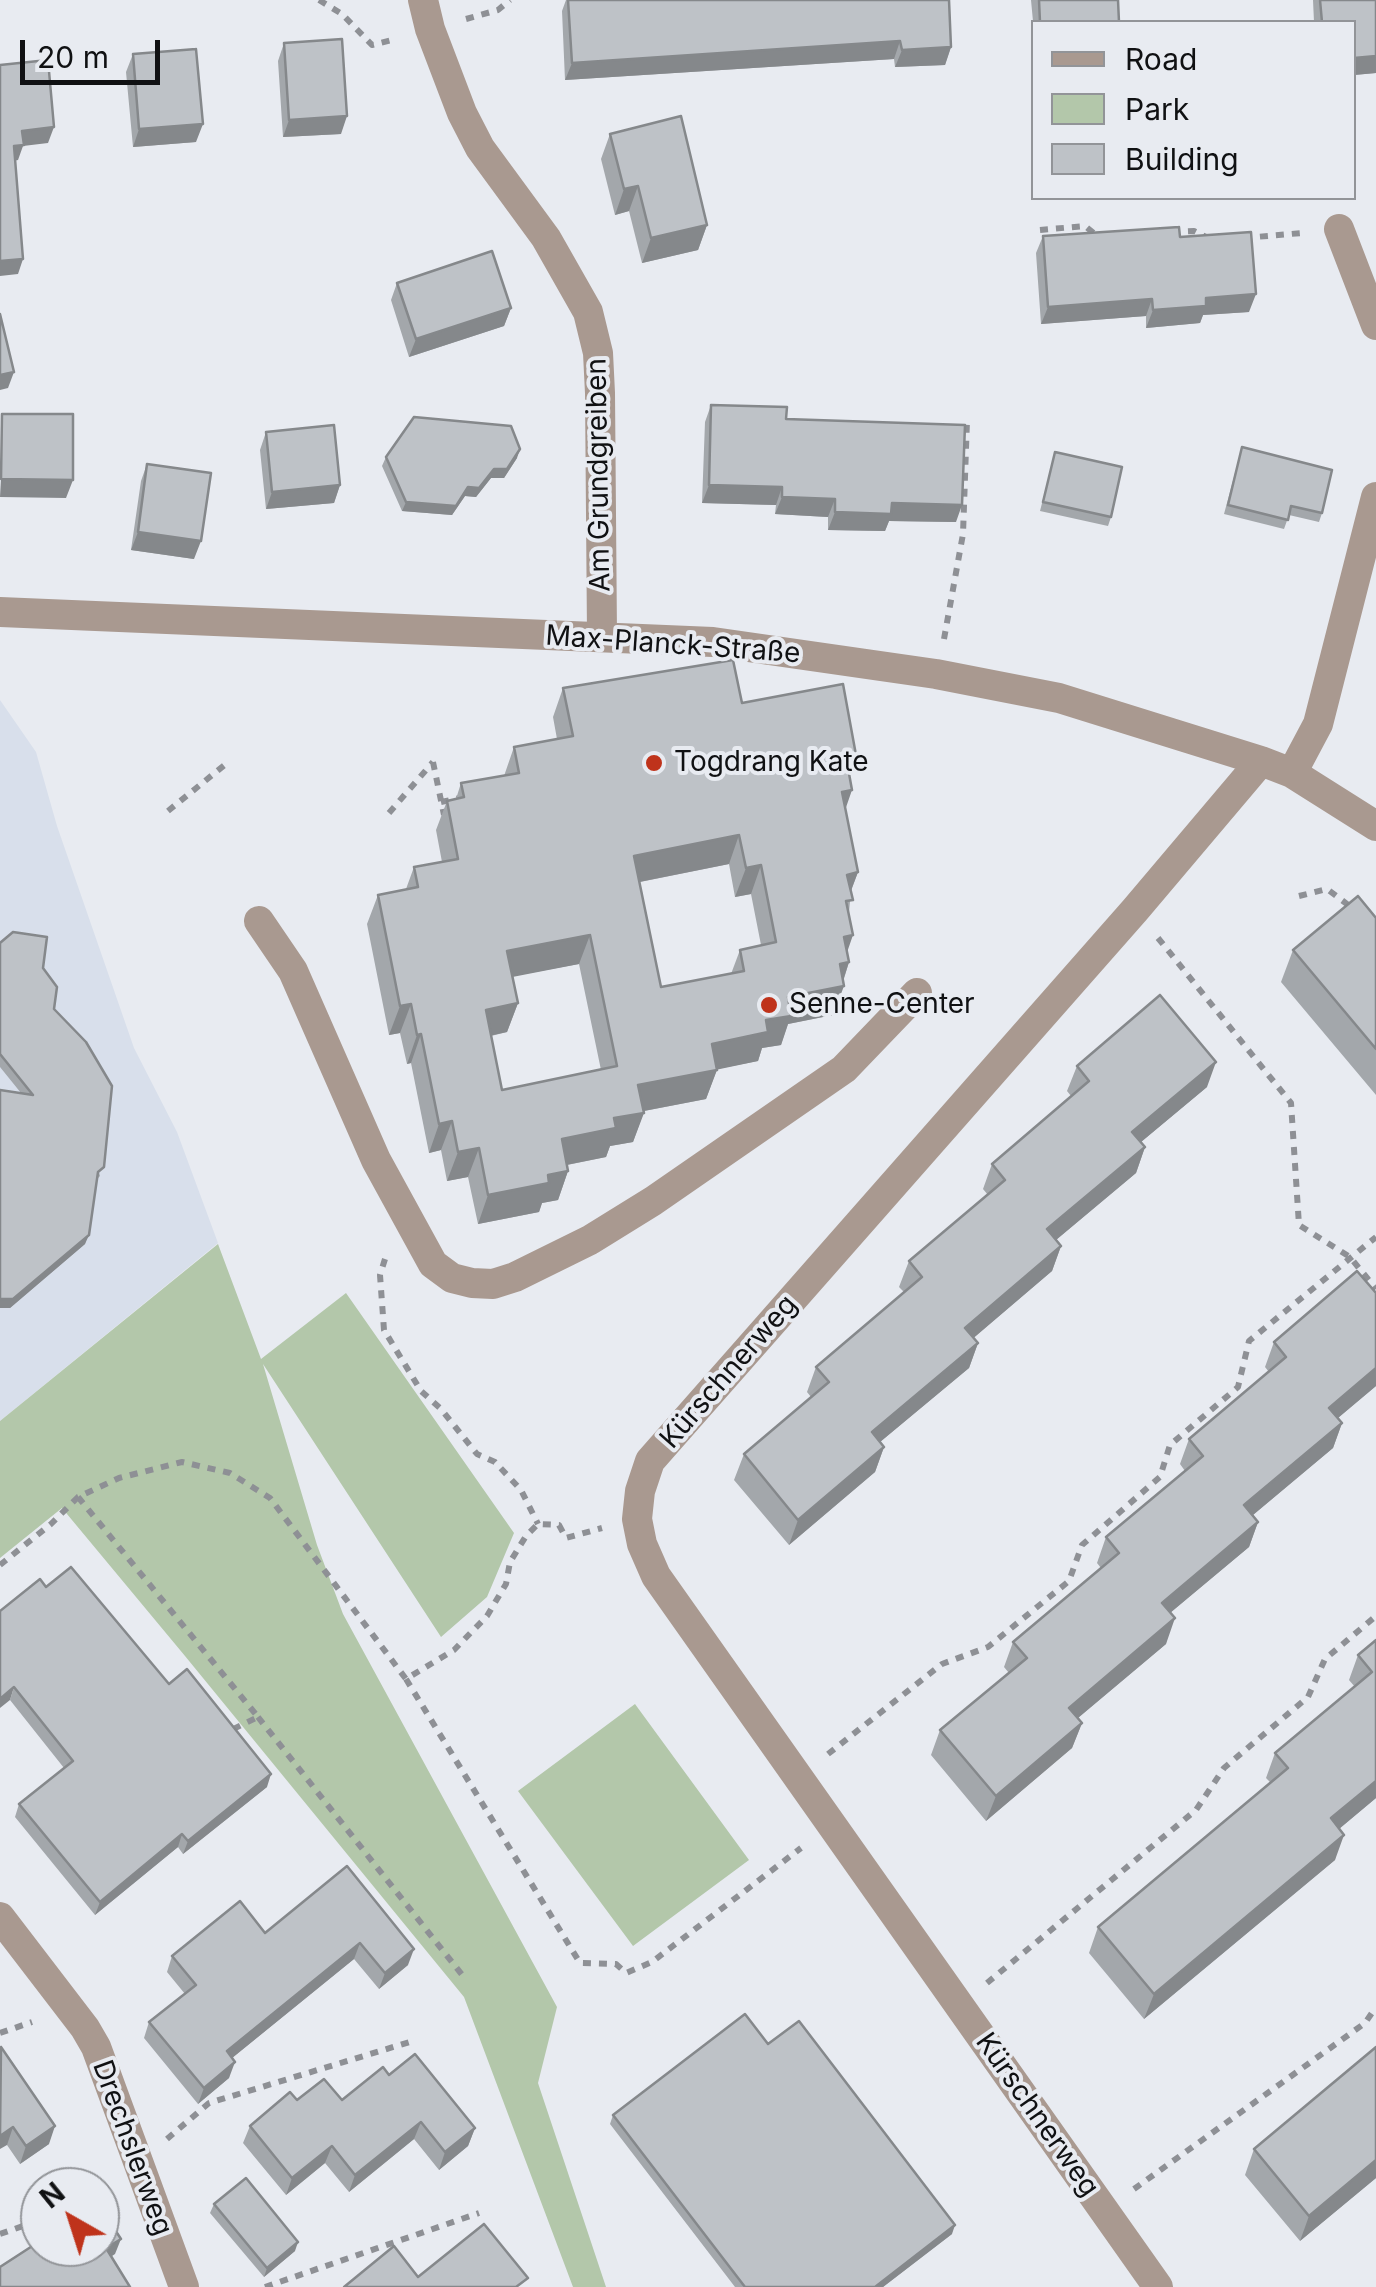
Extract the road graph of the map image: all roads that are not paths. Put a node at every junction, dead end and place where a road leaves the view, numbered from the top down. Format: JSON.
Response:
{"nodes":[{"id":1,"x":423,"y":0,"type":"edge"},
{"id":2,"x":1339,"y":229,"type":"road end"},
{"id":3,"x":1376,"y":325,"type":"edge"},
{"id":4,"x":1376,"y":498,"type":"edge"},
{"id":5,"x":0,"y":612,"type":"edge"},
{"id":6,"x":602,"y":636,"type":"junction"},
{"id":7,"x":1262,"y":761,"type":"junction"},
{"id":8,"x":1292,"y":773,"type":"junction"},
{"id":9,"x":1376,"y":826,"type":"edge"},
{"id":10,"x":260,"y":921,"type":"dead end"},
{"id":11,"x":917,"y":993,"type":"dead end"},
{"id":12,"x":0,"y":1917,"type":"edge"},
{"id":13,"x":184,"y":2287,"type":"edge"},
{"id":14,"x":1158,"y":2287,"type":"edge"}],
"edges":[{"from":1,"to":6,"type":"street","name":"Am Grundgreiben"},
{"from":2,"to":3,"type":"street"},
{"from":4,"to":8,"type":"street"},
{"from":5,"to":6,"type":"street","name":"Max-Planck-Straße"},
{"from":6,"to":7,"type":"street","name":"Max-Planck-Straße"},
{"from":7,"to":8,"type":"street","name":"Max-Planck-Straße"},
{"from":7,"to":14,"type":"street","name":"Kürschnerweg"},
{"from":8,"to":9,"type":"street","name":"Max-Planck-Straße"},
{"from":10,"to":11,"type":"street"},
{"from":12,"to":13,"type":"street","name":"Drechslerweg"}]}
